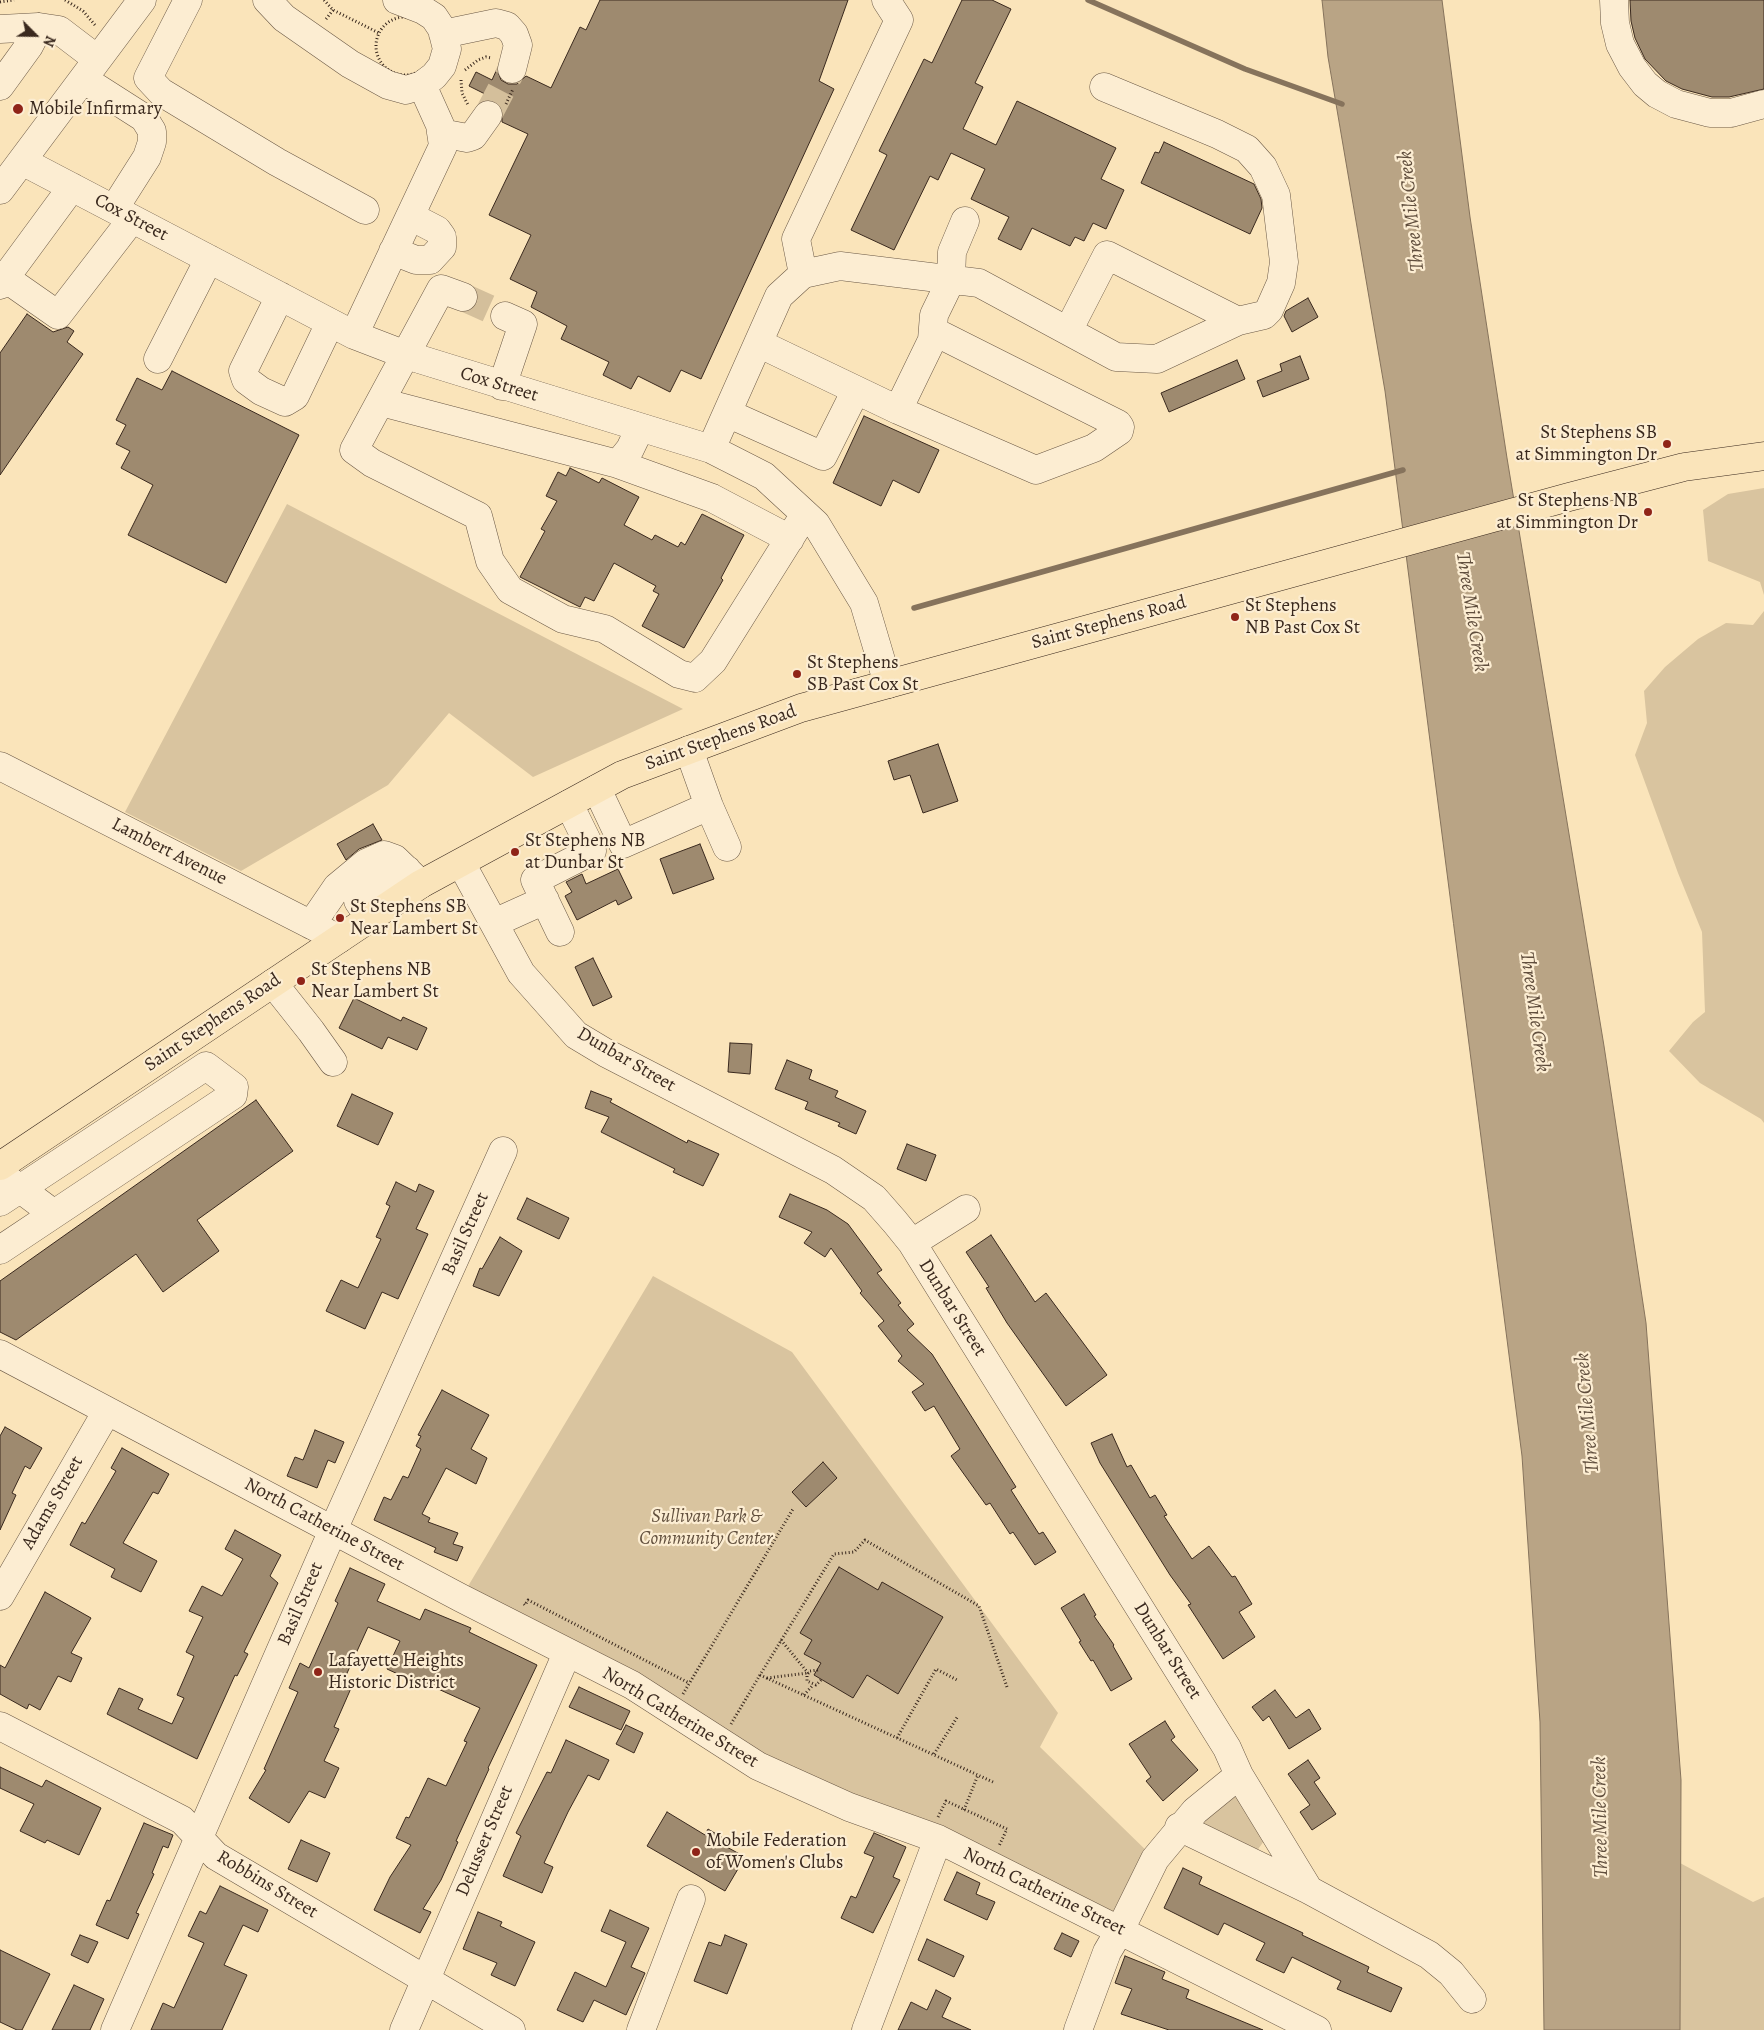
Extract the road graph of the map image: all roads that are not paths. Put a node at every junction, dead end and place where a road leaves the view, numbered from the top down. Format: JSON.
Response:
{"nodes":[{"id":1,"x":142,"y":0,"type":"edge"},
{"id":2,"x":188,"y":0,"type":"edge"},
{"id":3,"x":267,"y":0,"type":"edge"},
{"id":4,"x":886,"y":0,"type":"edge"},
{"id":5,"x":1614,"y":0,"type":"edge"},
{"id":6,"x":404,"y":1,"type":"edge"},
{"id":7,"x":39,"y":27,"type":"junction"},
{"id":8,"x":0,"y":29,"type":"edge"},
{"id":9,"x":443,"y":34,"type":"junction"},
{"id":10,"x":513,"y":67,"type":"tunnel mouth"},
{"id":11,"x":90,"y":69,"type":"junction"},
{"id":12,"x":422,"y":85,"type":"junction"},
{"id":13,"x":0,"y":86,"type":"edge"},
{"id":14,"x":1104,"y":87,"type":"dead end"},
{"id":15,"x":1764,"y":104,"type":"edge"},
{"id":16,"x":487,"y":116,"type":"tunnel mouth"},
{"id":17,"x":441,"y":133,"type":"junction"},
{"id":18,"x":22,"y":161,"type":"junction"},
{"id":19,"x":72,"y":187,"type":"junction"},
{"id":20,"x":0,"y":190,"type":"edge"},
{"id":21,"x":365,"y":210,"type":"dead end"},
{"id":22,"x":123,"y":214,"type":"junction"},
{"id":23,"x":410,"y":216,"type":"junction"},
{"id":24,"x":965,"y":221,"type":"dead end"},
{"id":25,"x":393,"y":251,"type":"junction"},
{"id":26,"x":209,"y":259,"type":"junction"},
{"id":27,"x":803,"y":274,"type":"junction"},
{"id":28,"x":951,"y":280,"type":"junction"},
{"id":29,"x":2,"y":281,"type":"edge"},
{"id":30,"x":280,"y":296,"type":"junction"},
{"id":31,"x":463,"y":297,"type":"tunnel mouth"},
{"id":32,"x":505,"y":316,"type":"tunnel mouth"},
{"id":33,"x":1238,"y":321,"type":"junction"},
{"id":34,"x":342,"y":329,"type":"junction"},
{"id":35,"x":1068,"y":331,"type":"junction"},
{"id":36,"x":933,"y":332,"type":"junction"},
{"id":37,"x":758,"y":343,"type":"junction"},
{"id":38,"x":406,"y":355,"type":"junction"},
{"id":39,"x":158,"y":360,"type":"dead end"},
{"id":40,"x":502,"y":386,"type":"junction"},
{"id":41,"x":856,"y":390,"type":"junction"},
{"id":42,"x":381,"y":402,"type":"junction"},
{"id":43,"x":898,"y":410,"type":"junction"},
{"id":44,"x":727,"y":413,"type":"junction"},
{"id":45,"x":640,"y":428,"type":"junction"},
{"id":46,"x":712,"y":449,"type":"junction"},
{"id":47,"x":1764,"y":456,"type":"edge"},
{"id":48,"x":618,"y":464,"type":"junction"},
{"id":49,"x":805,"y":514,"type":"junction"},
{"id":50,"x":790,"y":539,"type":"junction"},
{"id":51,"x":888,"y":684,"type":"junction"},
{"id":52,"x":689,"y":750,"type":"junction"},
{"id":53,"x":0,"y":766,"type":"edge"},
{"id":54,"x":597,"y":788,"type":"junction"},
{"id":55,"x":569,"y":804,"type":"junction"},
{"id":56,"x":709,"y":806,"type":"junction"},
{"id":57,"x":727,"y":848,"type":"dead end"},
{"id":58,"x":461,"y":863,"type":"junction"},
{"id":59,"x":414,"y":877,"type":"junction"},
{"id":60,"x":545,"y":900,"type":"junction"},
{"id":61,"x":355,"y":902,"type":"junction"},
{"id":62,"x":494,"y":923,"type":"junction"},
{"id":63,"x":311,"y":925,"type":"junction"},
{"id":64,"x":560,"y":932,"type":"dead end"},
{"id":65,"x":339,"y":939,"type":"junction"},
{"id":66,"x":273,"y":984,"type":"junction"},
{"id":67,"x":182,"y":1044,"type":"junction"},
{"id":68,"x":333,"y":1062,"type":"dead end"},
{"id":69,"x":206,"y":1066,"type":"junction"},
{"id":70,"x":503,"y":1151,"type":"dead end"},
{"id":71,"x":0,"y":1166,"type":"edge"},
{"id":72,"x":6,"y":1188,"type":"edge"},
{"id":73,"x":966,"y":1208,"type":"dead end"},
{"id":74,"x":54,"y":1214,"type":"junction"},
{"id":75,"x":912,"y":1243,"type":"junction"},
{"id":76,"x":0,"y":1250,"type":"edge"},
{"id":77,"x":0,"y":1354,"type":"edge"},
{"id":78,"x":107,"y":1411,"type":"junction"},
{"id":79,"x":333,"y":1530,"type":"junction"},
{"id":80,"x":0,"y":1596,"type":"edge"},
{"id":81,"x":567,"y":1653,"type":"junction"},
{"id":82,"x":0,"y":1726,"type":"edge"},
{"id":83,"x":1239,"y":1775,"type":"junction"},
{"id":84,"x":1179,"y":1827,"type":"junction"},
{"id":85,"x":937,"y":1831,"type":"junction"},
{"id":86,"x":199,"y":1839,"type":"junction"},
{"id":87,"x":1309,"y":1890,"type":"junction"},
{"id":88,"x":691,"y":1899,"type":"dead end"},
{"id":89,"x":1120,"y":1930,"type":"junction"},
{"id":90,"x":426,"y":1979,"type":"junction"},
{"id":91,"x":1472,"y":1999,"type":"dead end"},
{"id":92,"x":1306,"y":2027,"type":"edge"},
{"id":93,"x":115,"y":2030,"type":"edge"},
{"id":94,"x":404,"y":2030,"type":"edge"},
{"id":95,"x":510,"y":2030,"type":"edge"},
{"id":96,"x":641,"y":2030,"type":"edge"},
{"id":97,"x":866,"y":2030,"type":"edge"},
{"id":98,"x":1078,"y":2030,"type":"edge"}],
"edges":[{"from":1,"to":11,"type":"street"},
{"from":2,"to":21,"type":"street"},
{"from":3,"to":12,"type":"street"},
{"from":4,"to":27,"type":"street"},
{"from":5,"to":15,"type":"street"},
{"from":6,"to":9,"type":"street"},
{"from":7,"to":8,"type":"street"},
{"from":7,"to":11,"type":"street"},
{"from":7,"to":13,"type":"street"},
{"from":9,"to":10,"type":"street"},
{"from":9,"to":12,"type":"street"},
{"from":11,"to":18,"type":"street"},
{"from":11,"to":22,"type":"street"},
{"from":12,"to":17,"type":"street"},
{"from":14,"to":33,"type":"street"},
{"from":16,"to":17,"type":"street"},
{"from":17,"to":23,"type":"street"},
{"from":18,"to":19,"type":"street","name":"Cox Street"},
{"from":18,"to":20,"type":"street"},
{"from":19,"to":22,"type":"street","name":"Cox Street"},
{"from":19,"to":29,"type":"street"},
{"from":22,"to":26,"type":"street","name":"Cox Street"},
{"from":22,"to":29,"type":"street"},
{"from":23,"to":25,"type":"street"},
{"from":23,"to":25,"type":"street"},
{"from":24,"to":28,"type":"street"},
{"from":25,"to":34,"type":"street"},
{"from":26,"to":30,"type":"street","name":"Cox Street"},
{"from":26,"to":39,"type":"street"},
{"from":27,"to":28,"type":"street"},
{"from":27,"to":37,"type":"street"},
{"from":28,"to":35,"type":"street"},
{"from":28,"to":36,"type":"street"},
{"from":30,"to":34,"type":"street","name":"Cox Street"},
{"from":30,"to":34,"type":"street"},
{"from":31,"to":38,"type":"street"},
{"from":32,"to":40,"type":"street"},
{"from":33,"to":35,"type":"street"},
{"from":33,"to":35,"type":"street"},
{"from":34,"to":38,"type":"street","name":"Cox Street"},
{"from":36,"to":43,"type":"street"},
{"from":36,"to":43,"type":"street"},
{"from":37,"to":41,"type":"street"},
{"from":37,"to":44,"type":"street"},
{"from":38,"to":40,"type":"street","name":"Cox Street"},
{"from":38,"to":42,"type":"street"},
{"from":40,"to":45,"type":"street","name":"Cox Street"},
{"from":41,"to":43,"type":"street"},
{"from":41,"to":44,"type":"street"},
{"from":42,"to":48,"type":"street"},
{"from":42,"to":50,"type":"street"},
{"from":44,"to":46,"type":"street"},
{"from":45,"to":46,"type":"street","name":"Cox Street"},
{"from":45,"to":48,"type":"street"},
{"from":46,"to":49,"type":"street","name":"Cox Street"},
{"from":47,"to":51,"type":"main road","name":"Saint Stephens Road"},
{"from":48,"to":50,"type":"street"},
{"from":49,"to":50,"type":"street"},
{"from":49,"to":51,"type":"street","name":"Cox Street"},
{"from":51,"to":52,"type":"main road","name":"Saint Stephens Road"},
{"from":52,"to":54,"type":"main road","name":"Saint Stephens Road"},
{"from":52,"to":56,"type":"street"},
{"from":53,"to":63,"type":"street","name":"Lambert Avenue"},
{"from":54,"to":55,"type":"main road","name":"Saint Stephens Road"},
{"from":54,"to":56,"type":"street"},
{"from":55,"to":58,"type":"main road","name":"Saint Stephens Road"},
{"from":55,"to":60,"type":"street"},
{"from":56,"to":57,"type":"street"},
{"from":58,"to":59,"type":"main road","name":"Saint Stephens Road"},
{"from":58,"to":62,"type":"street","name":"Dunbar Street"},
{"from":59,"to":61,"type":"main road","name":"Saint Stephens Road"},
{"from":59,"to":61,"type":"street"},
{"from":60,"to":62,"type":"street"},
{"from":60,"to":64,"type":"street"},
{"from":61,"to":63,"type":"street"},
{"from":61,"to":65,"type":"main road","name":"Saint Stephens Road"},
{"from":62,"to":75,"type":"street","name":"Dunbar Street"},
{"from":63,"to":65,"type":"street","name":"Lambert Avenue"},
{"from":65,"to":66,"type":"main road","name":"Saint Stephens Road"},
{"from":66,"to":67,"type":"main road","name":"Saint Stephens Road"},
{"from":66,"to":68,"type":"street"},
{"from":67,"to":69,"type":"street"},
{"from":67,"to":71,"type":"main road","name":"Saint Stephens Road"},
{"from":69,"to":72,"type":"street"},
{"from":69,"to":74,"type":"street"},
{"from":70,"to":79,"type":"street","name":"Basil Street"},
{"from":72,"to":74,"type":"street"},
{"from":73,"to":75,"type":"street"},
{"from":74,"to":76,"type":"street"},
{"from":75,"to":83,"type":"street","name":"Dunbar Street"},
{"from":77,"to":78,"type":"street","name":"North Catherine Street"},
{"from":78,"to":79,"type":"street","name":"North Catherine Street"},
{"from":78,"to":80,"type":"street","name":"Adams Street"},
{"from":79,"to":81,"type":"street","name":"North Catherine Street"},
{"from":79,"to":86,"type":"street","name":"Basil Street"},
{"from":81,"to":85,"type":"street","name":"North Catherine Street"},
{"from":81,"to":90,"type":"street","name":"Delusser Street"},
{"from":82,"to":86,"type":"street","name":"Robbins Street"},
{"from":83,"to":84,"type":"street"},
{"from":83,"to":87,"type":"street","name":"Dunbar Street"},
{"from":84,"to":87,"type":"street"},
{"from":84,"to":89,"type":"street"},
{"from":85,"to":89,"type":"street","name":"North Catherine Street"},
{"from":85,"to":97,"type":"street"},
{"from":86,"to":90,"type":"street","name":"Robbins Street"},
{"from":86,"to":93,"type":"street","name":"Basil Street"},
{"from":87,"to":91,"type":"street"},
{"from":88,"to":96,"type":"street"},
{"from":89,"to":92,"type":"street","name":"North Catherine Street"},
{"from":89,"to":98,"type":"street"},
{"from":90,"to":94,"type":"street","name":"Delusser Street"},
{"from":90,"to":95,"type":"street","name":"Robbins Street"}]}
